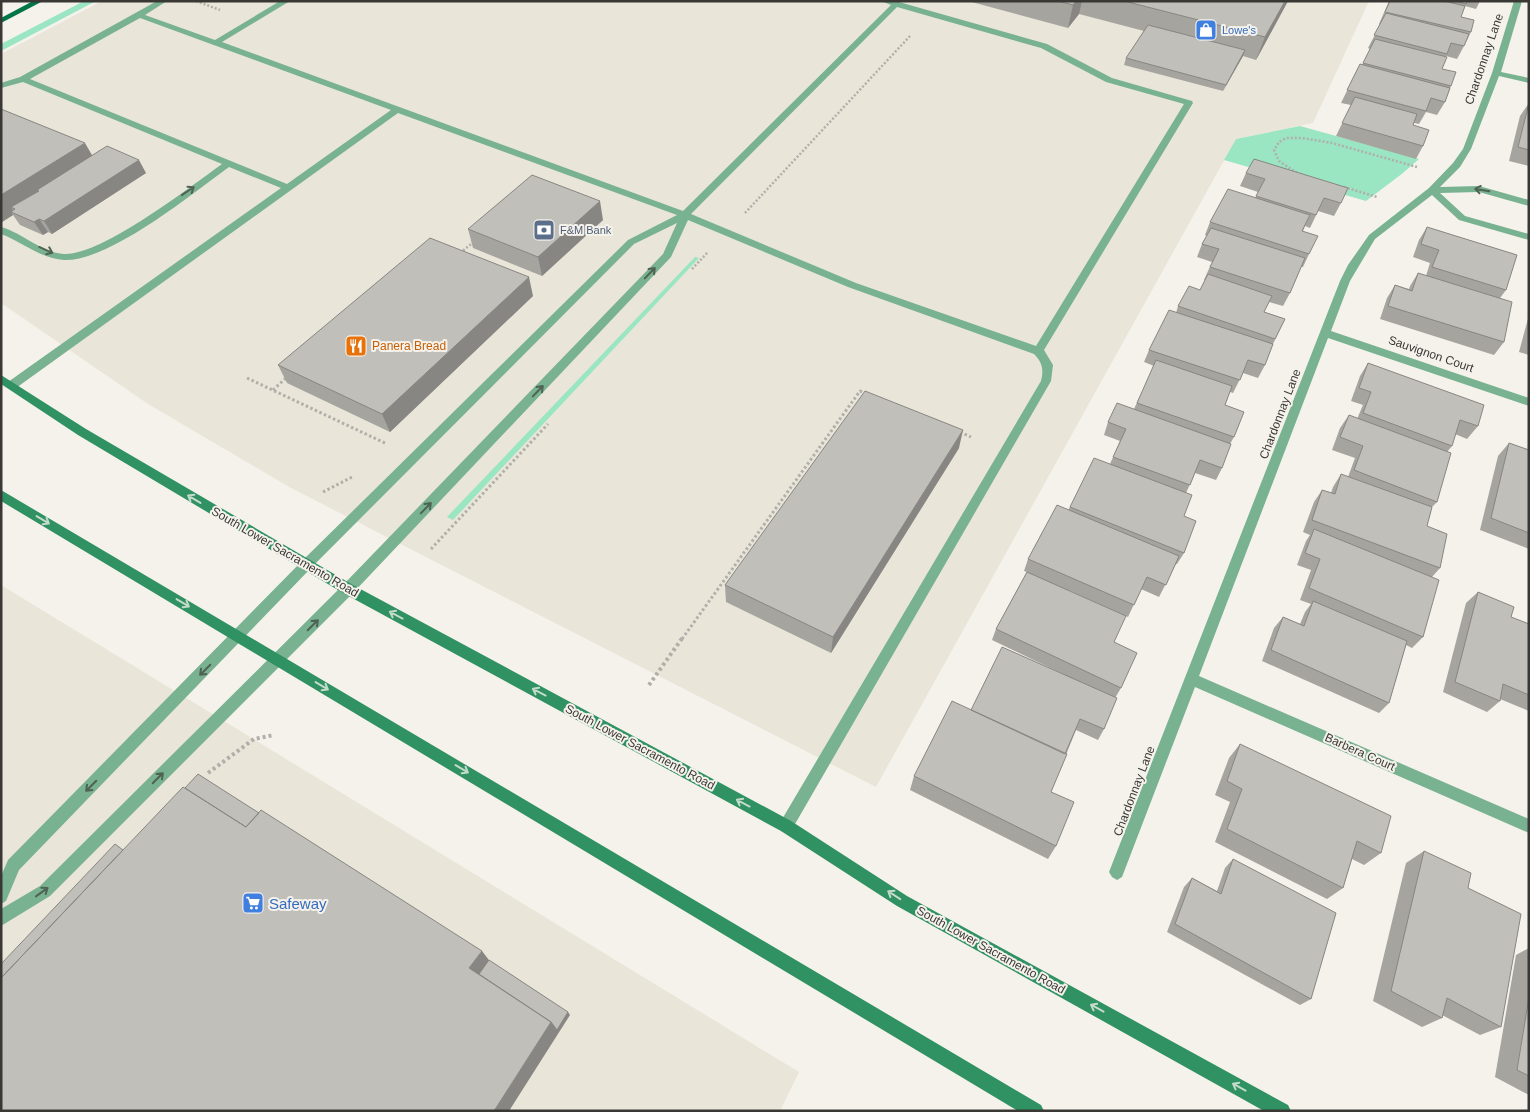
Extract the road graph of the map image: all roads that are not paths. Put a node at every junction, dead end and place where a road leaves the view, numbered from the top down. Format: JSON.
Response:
{"nodes":[{"id":1,"x":40,"y":1,"type":"edge"},
{"id":2,"x":163,"y":1,"type":"edge"},
{"id":3,"x":286,"y":1,"type":"edge"},
{"id":4,"x":885,"y":1,"type":"edge"},
{"id":5,"x":1518,"y":1,"type":"edge"},
{"id":6,"x":896,"y":4,"type":"junction"},
{"id":7,"x":139,"y":14,"type":"junction"},
{"id":8,"x":1,"y":21,"type":"edge"},
{"id":9,"x":215,"y":43,"type":"junction"},
{"id":10,"x":1496,"y":73,"type":"junction"},
{"id":11,"x":23,"y":79,"type":"junction"},
{"id":12,"x":1529,"y":82,"type":"edge"},
{"id":13,"x":1,"y":86,"type":"edge"},
{"id":14,"x":397,"y":110,"type":"junction"},
{"id":15,"x":229,"y":163,"type":"junction"},
{"id":16,"x":288,"y":188,"type":"junction"},
{"id":17,"x":1432,"y":190,"type":"junction"},
{"id":18,"x":1529,"y":203,"type":"edge"},
{"id":19,"x":685,"y":216,"type":"junction"},
{"id":20,"x":1,"y":230,"type":"edge"},
{"id":21,"x":1529,"y":237,"type":"edge"},
{"id":22,"x":1325,"y":333,"type":"junction"},
{"id":23,"x":1038,"y":351,"type":"junction"},
{"id":24,"x":7,"y":382,"type":"edge"},
{"id":25,"x":1529,"y":402,"type":"edge"},
{"id":26,"x":1,"y":495,"type":"edge"},
{"id":27,"x":307,"y":564,"type":"junction"},
{"id":28,"x":348,"y":589,"type":"junction"},
{"id":29,"x":240,"y":635,"type":"junction"},
{"id":30,"x":278,"y":659,"type":"junction"},
{"id":31,"x":1192,"y":679,"type":"junction"},
{"id":32,"x":786,"y":826,"type":"junction"},
{"id":33,"x":1529,"y":826,"type":"edge"},
{"id":34,"x":1117,"y":872,"type":"dead end"},
{"id":35,"x":1,"y":896,"type":"edge"},
{"id":36,"x":1,"y":918,"type":"edge"},
{"id":37,"x":1035,"y":1111,"type":"edge"},
{"id":38,"x":1282,"y":1111,"type":"edge"}],
"edges":[{"from":1,"to":8,"type":"main road"},
{"from":2,"to":7,"type":"street"},
{"from":3,"to":9,"type":"street"},
{"from":4,"to":6,"type":"street"},
{"from":5,"to":10,"type":"street","name":"Chardonnay Lane"},
{"from":6,"to":19,"type":"street"},
{"from":6,"to":23,"type":"street"},
{"from":7,"to":9,"type":"street"},
{"from":7,"to":11,"type":"street"},
{"from":9,"to":14,"type":"street"},
{"from":10,"to":12,"type":"street"},
{"from":10,"to":17,"type":"street","name":"Chardonnay Lane"},
{"from":11,"to":13,"type":"street"},
{"from":11,"to":15,"type":"street"},
{"from":14,"to":16,"type":"street"},
{"from":14,"to":19,"type":"street"},
{"from":15,"to":16,"type":"street"},
{"from":20,"to":15,"type":"street","one_way":true},
{"from":16,"to":24,"type":"street"},
{"from":18,"to":17,"type":"street","one_way":true},
{"from":17,"to":21,"type":"street"},
{"from":17,"to":22,"type":"street","name":"Chardonnay Lane"},
{"from":19,"to":23,"type":"street"},
{"from":19,"to":27,"type":"street"},
{"from":28,"to":19,"type":"street","one_way":true},
{"from":22,"to":25,"type":"street","name":"Sauvignon Court"},
{"from":22,"to":31,"type":"street","name":"Chardonnay Lane"},
{"from":23,"to":32,"type":"street"},
{"from":27,"to":24,"type":"main road","name":"South Lower Sacramento Road","one_way":true},
{"from":26,"to":29,"type":"main road","one_way":true},
{"from":27,"to":28,"type":"main road","name":"South Lower Sacramento Road"},
{"from":27,"to":29,"type":"street"},
{"from":30,"to":28,"type":"street","one_way":true},
{"from":32,"to":28,"type":"main road","name":"South Lower Sacramento Road","one_way":true},
{"from":29,"to":30,"type":"main road"},
{"from":29,"to":35,"type":"street","one_way":true},
{"from":36,"to":30,"type":"street","one_way":true},
{"from":30,"to":37,"type":"main road","one_way":true},
{"from":31,"to":33,"type":"street","name":"Barbera Court"},
{"from":31,"to":34,"type":"street","name":"Chardonnay Lane"},
{"from":38,"to":32,"type":"main road","name":"South Lower Sacramento Road","one_way":true}]}
